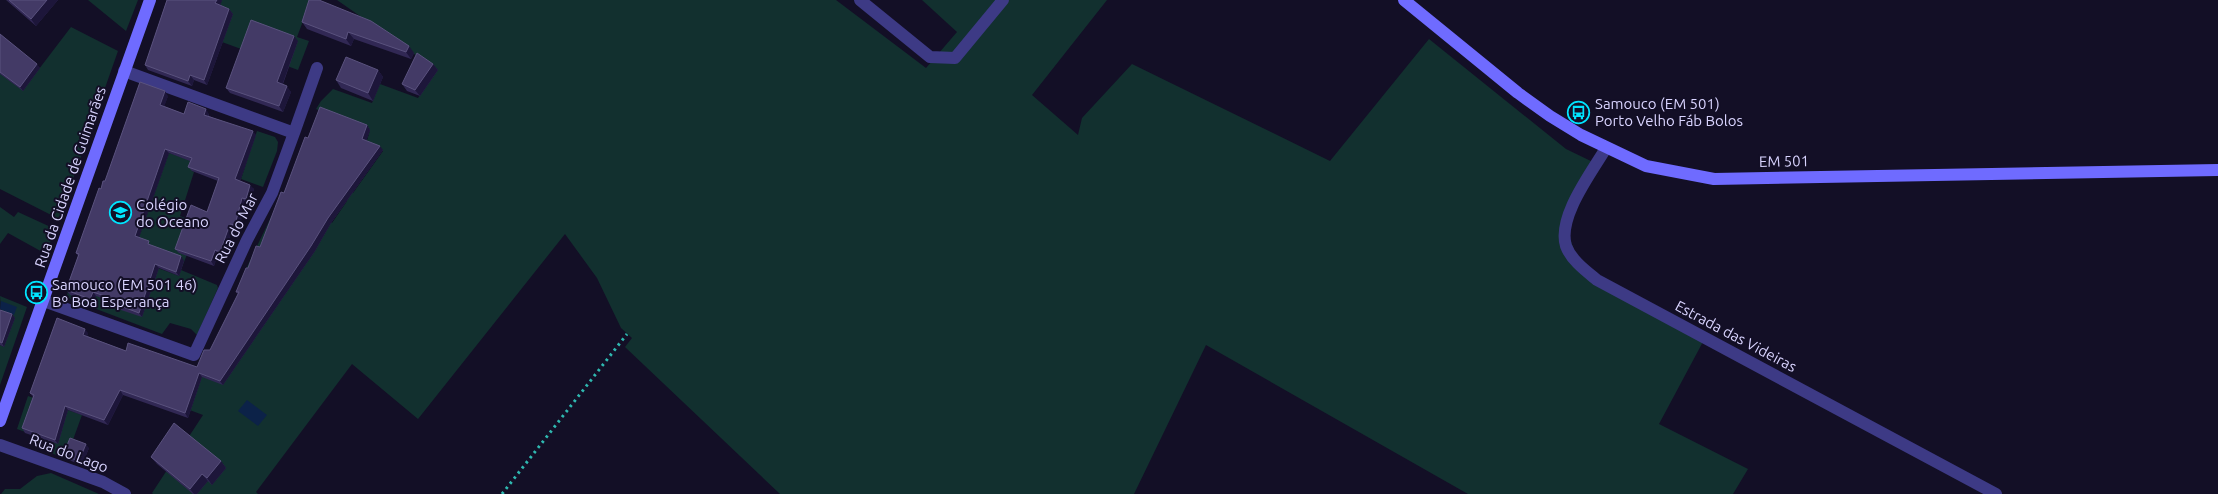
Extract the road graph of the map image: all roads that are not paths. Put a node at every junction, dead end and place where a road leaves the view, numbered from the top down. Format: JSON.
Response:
{"nodes":[{"id":1,"x":150,"y":0,"type":"edge"},
{"id":2,"x":860,"y":0,"type":"edge"},
{"id":3,"x":1003,"y":0,"type":"edge"},
{"id":4,"x":1404,"y":0,"type":"edge"},
{"id":5,"x":317,"y":68,"type":"dead end"},
{"id":6,"x":124,"y":71,"type":"junction"},
{"id":7,"x":294,"y":133,"type":"junction"},
{"id":8,"x":1606,"y":148,"type":"junction"},
{"id":9,"x":2218,"y":170,"type":"edge"},
{"id":10,"x":44,"y":301,"type":"junction"},
{"id":11,"x":0,"y":421,"type":"edge"},
{"id":12,"x":0,"y":445,"type":"edge"},
{"id":13,"x":125,"y":494,"type":"edge"},
{"id":14,"x":1996,"y":494,"type":"edge"}],
"edges":[{"from":1,"to":6,"type":"main road","name":"Rua da Cidade de Guimarães"},
{"from":2,"to":3,"type":"street"},
{"from":4,"to":8,"type":"main road","name":"EM 501","number":"EM 501"},
{"from":5,"to":7,"type":"street"},
{"from":6,"to":7,"type":"street"},
{"from":6,"to":10,"type":"main road","name":"Rua da Cidade de Guimarães"},
{"from":7,"to":10,"type":"street","name":"Rua do Mar"},
{"from":8,"to":9,"type":"main road","name":"EM 501","number":"EM 501"},
{"from":8,"to":14,"type":"street","name":"Estrada das Videiras"},
{"from":10,"to":11,"type":"main road","name":"Rua da Cidade de Guimarães"},
{"from":12,"to":13,"type":"street","name":"Rua do Lago"}]}
